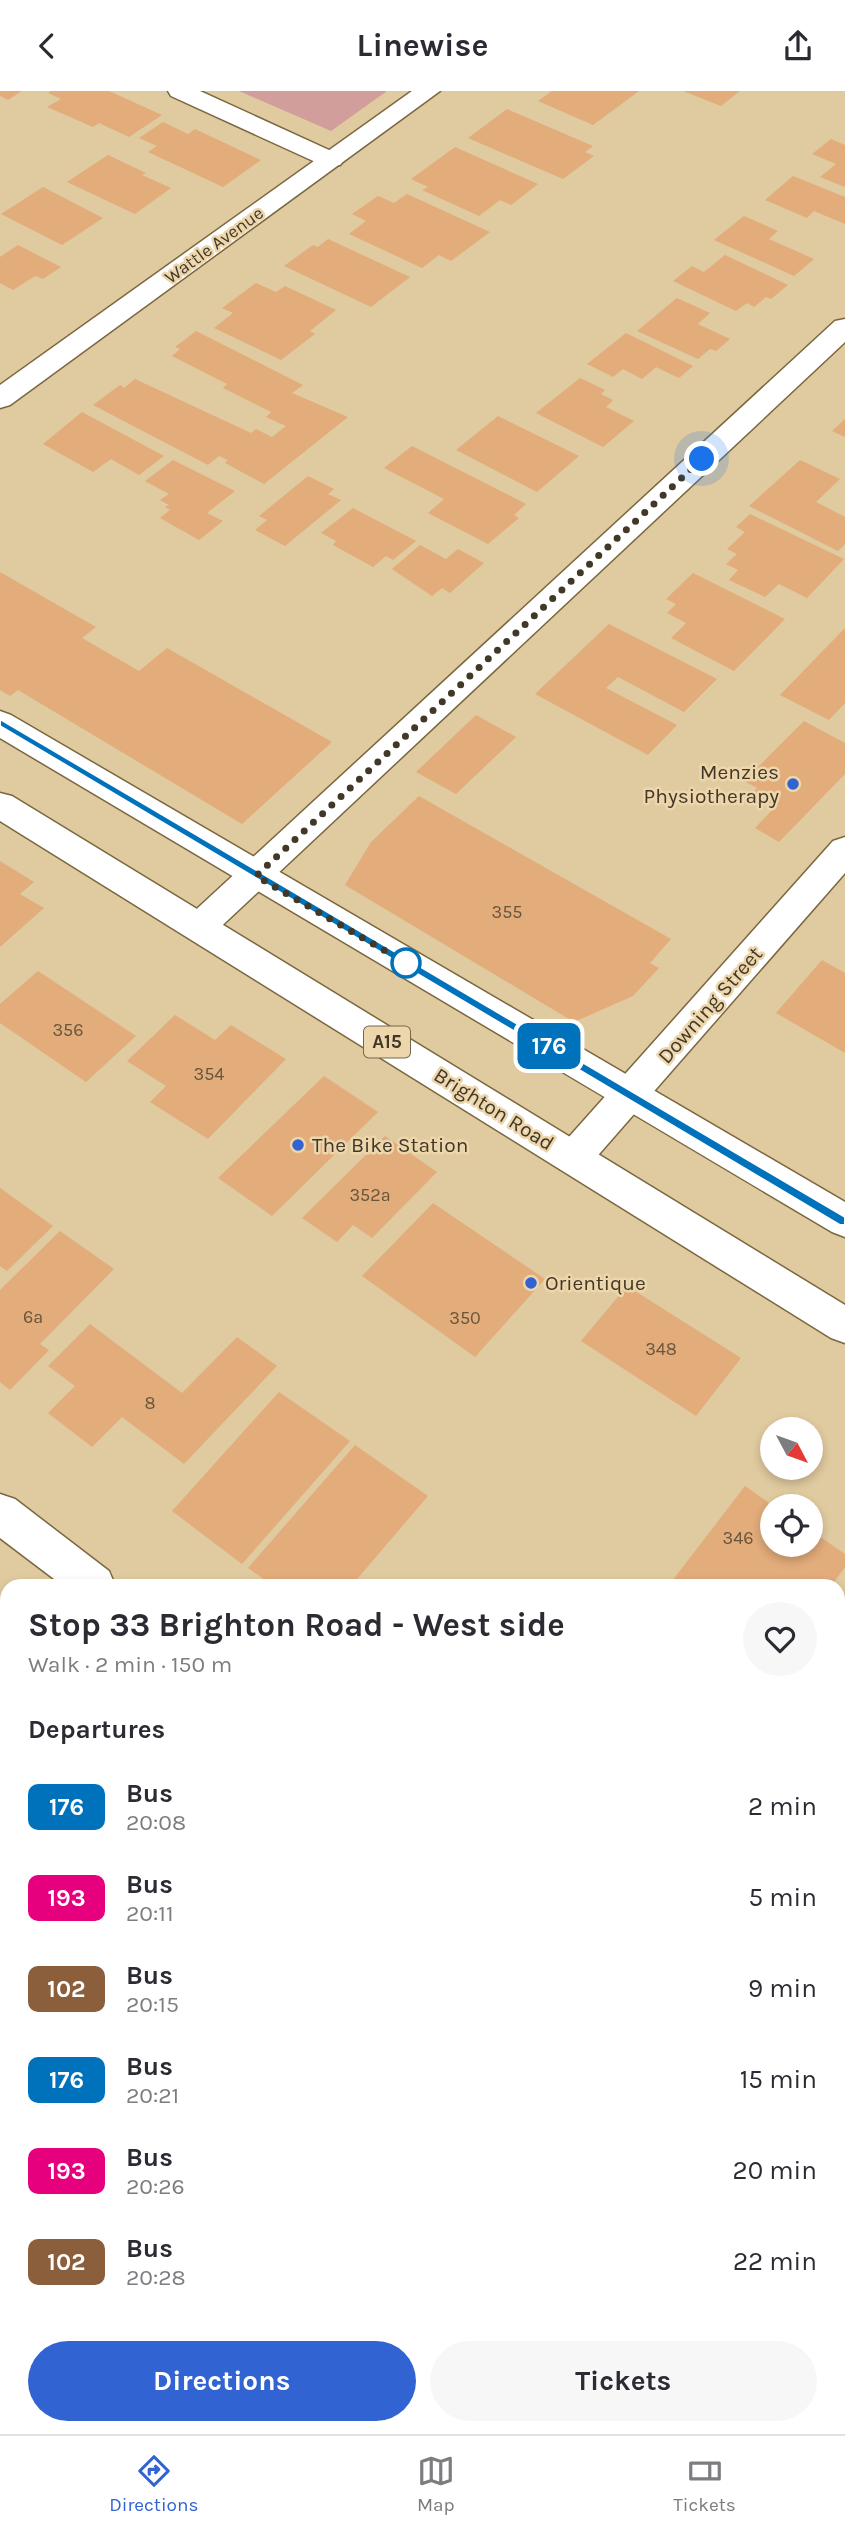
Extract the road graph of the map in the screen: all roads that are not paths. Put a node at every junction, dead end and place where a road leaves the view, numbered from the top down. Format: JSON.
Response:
{"nodes":[{"id":1,"x":180,"y":91,"type":"edge"},
{"id":2,"x":428,"y":91,"type":"edge"},
{"id":3,"x":331,"y":160,"type":"junction"},
{"id":4,"x":845,"y":327,"type":"edge"},
{"id":5,"x":0,"y":399,"type":"edge"},
{"id":6,"x":0,"y":723,"type":"edge"},
{"id":7,"x":0,"y":805,"type":"edge"},
{"id":8,"x":845,"y":850,"type":"edge"},
{"id":9,"x":256,"y":876,"type":"junction"},
{"id":10,"x":201,"y":926,"type":"junction"},
{"id":11,"x":632,"y":1094,"type":"junction"},
{"id":12,"x":573,"y":1158,"type":"junction"},
{"id":13,"x":845,"y":1221,"type":"edge"},
{"id":14,"x":845,"y":1326,"type":"edge"},
{"id":15,"x":0,"y":1513,"type":"edge"},
{"id":16,"x":86,"y":1579,"type":"edge"}],
"edges":[{"from":1,"to":3,"type":"street"},
{"from":2,"to":3,"type":"street","name":"Wattle Avenue"},
{"from":3,"to":5,"type":"street","name":"Wattle Avenue"},
{"from":4,"to":9,"type":"street"},
{"from":6,"to":9,"type":"street"},
{"from":7,"to":10,"type":"street","name":"Brighton Road","number":"A15"},
{"from":8,"to":11,"type":"street","name":"Downing Street"},
{"from":9,"to":10,"type":"street"},
{"from":9,"to":11,"type":"street"},
{"from":10,"to":12,"type":"street","name":"Brighton Road","number":"A15"},
{"from":11,"to":12,"type":"street","name":"Downing Street"},
{"from":11,"to":13,"type":"street"},
{"from":12,"to":14,"type":"street","name":"Brighton Road","number":"A15"},
{"from":15,"to":16,"type":"street"}]}
